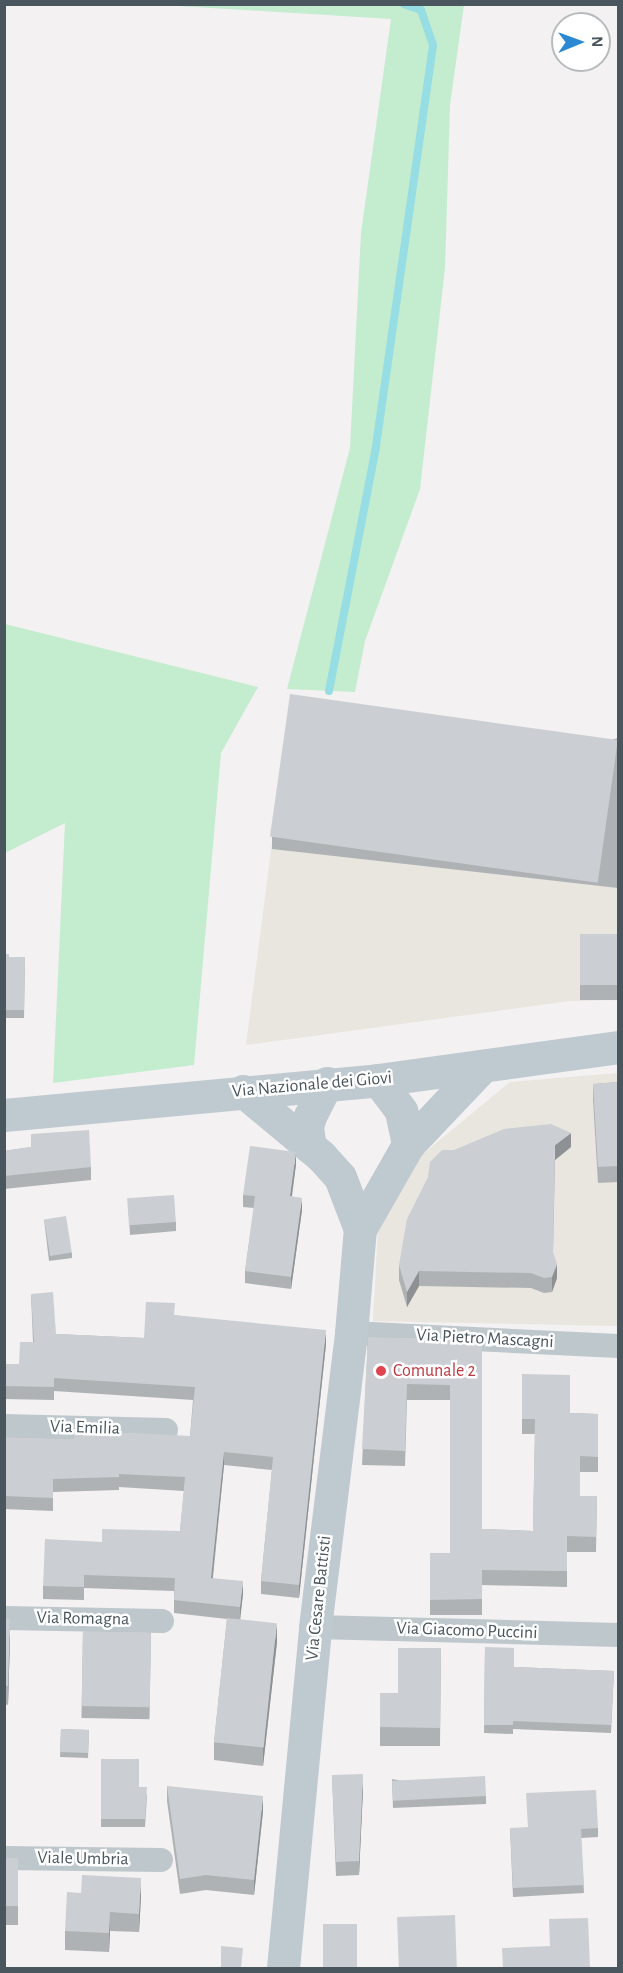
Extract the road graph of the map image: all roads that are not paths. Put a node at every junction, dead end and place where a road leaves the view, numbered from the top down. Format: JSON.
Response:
{"nodes":[{"id":1,"x":618,"y":1047,"type":"edge"},
{"id":2,"x":482,"y":1067,"type":"junction"},
{"id":3,"x":378,"y":1080,"type":"junction"},
{"id":4,"x":327,"y":1083,"type":"junction"},
{"id":5,"x":243,"y":1091,"type":"junction"},
{"id":6,"x":4,"y":1115,"type":"edge"},
{"id":7,"x":408,"y":1145,"type":"junction"},
{"id":8,"x":310,"y":1147,"type":"junction"},
{"id":9,"x":360,"y":1229,"type":"junction"},
{"id":10,"x":351,"y":1333,"type":"junction"},
{"id":11,"x":618,"y":1346,"type":"edge"},
{"id":12,"x":4,"y":1426,"type":"edge"},
{"id":13,"x":166,"y":1430,"type":"dead end"},
{"id":14,"x":4,"y":1618,"type":"edge"},
{"id":15,"x":162,"y":1621,"type":"dead end"},
{"id":16,"x":315,"y":1627,"type":"junction"},
{"id":17,"x":618,"y":1635,"type":"edge"},
{"id":18,"x":4,"y":1858,"type":"edge"},
{"id":19,"x":161,"y":1860,"type":"dead end"},
{"id":20,"x":284,"y":1968,"type":"edge"}],
"edges":[{"from":1,"to":2,"type":"street","name":"Via Nazionale dei Giovi"},
{"from":2,"to":3,"type":"street","name":"Via Nazionale dei Giovi"},
{"from":2,"to":7,"type":"street","name":"Via Cesare Battisti"},
{"from":3,"to":4,"type":"street","name":"Via Nazionale dei Giovi"},
{"from":3,"to":7,"type":"street"},
{"from":4,"to":5,"type":"street","name":"Via Nazionale dei Giovi"},
{"from":4,"to":8,"type":"street"},
{"from":5,"to":6,"type":"street","name":"Via Nazionale dei Giovi"},
{"from":5,"to":8,"type":"street","name":"Via Cesare Battisti"},
{"from":7,"to":9,"type":"street","name":"Via Cesare Battisti"},
{"from":8,"to":9,"type":"street","name":"Via Cesare Battisti"},
{"from":9,"to":10,"type":"street","name":"Via Cesare Battisti"},
{"from":10,"to":11,"type":"street","name":"Via Pietro Mascagni"},
{"from":10,"to":16,"type":"street","name":"Via Cesare Battisti"},
{"from":12,"to":13,"type":"street","name":"Via Emilia"},
{"from":14,"to":15,"type":"street","name":"Via Romagna"},
{"from":16,"to":17,"type":"street","name":"Via Giacomo Puccini"},
{"from":16,"to":20,"type":"street","name":"Via Cesare Battisti"},
{"from":18,"to":19,"type":"street","name":"Viale Umbria"}]}
